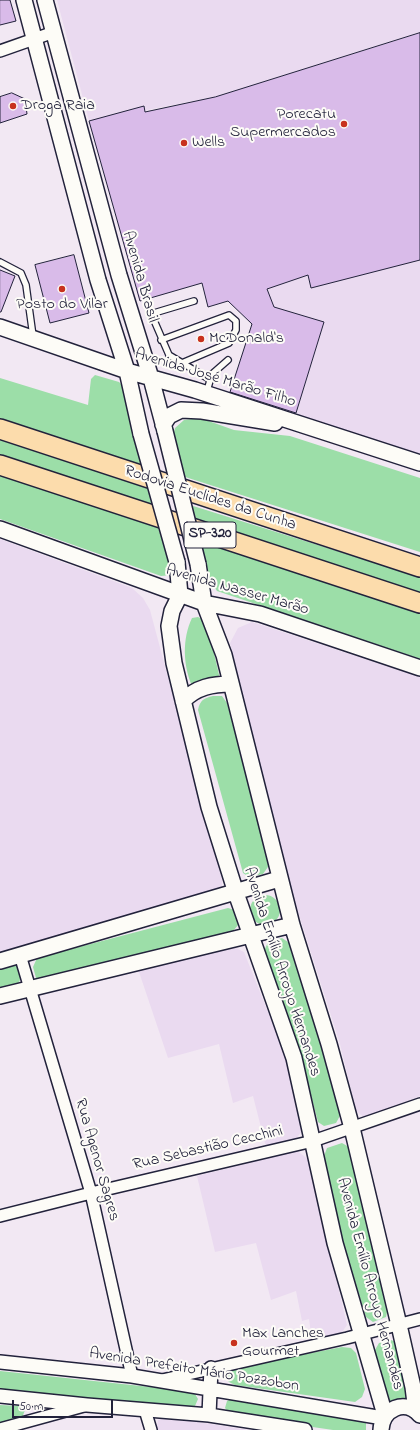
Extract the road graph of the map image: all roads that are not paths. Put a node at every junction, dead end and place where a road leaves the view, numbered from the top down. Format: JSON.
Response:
{"nodes":[{"id":1,"x":24,"y":0,"type":"edge"},
{"id":2,"x":45,"y":0,"type":"edge"},
{"id":3,"x":54,"y":32,"type":"junction"},
{"id":4,"x":34,"y":39,"type":"junction"},
{"id":5,"x":0,"y":51,"type":"edge"},
{"id":6,"x":0,"y":262,"type":"edge"},
{"id":7,"x":119,"y":275,"type":"junction"},
{"id":8,"x":98,"y":280,"type":"junction"},
{"id":9,"x":194,"y":301,"type":"dead end"},
{"id":10,"x":0,"y":327,"type":"edge"},
{"id":11,"x":33,"y":339,"type":"junction"},
{"id":12,"x":161,"y":340,"type":"junction"},
{"id":13,"x":228,"y":360,"type":"dead end"},
{"id":14,"x":182,"y":363,"type":"junction"},
{"id":15,"x":127,"y":371,"type":"junction"},
{"id":16,"x":151,"y":378,"type":"junction"},
{"id":17,"x":210,"y":379,"type":"junction"},
{"id":18,"x":206,"y":394,"type":"junction"},
{"id":19,"x":164,"y":428,"type":"junction"},
{"id":20,"x":0,"y":429,"type":"edge"},
{"id":21,"x":329,"y":433,"type":"junction"},
{"id":22,"x":420,"y":463,"type":"edge"},
{"id":23,"x":0,"y":465,"type":"edge"},
{"id":24,"x":0,"y":529,"type":"edge"},
{"id":25,"x":198,"y":564,"type":"joint"},
{"id":26,"x":420,"y":567,"type":"edge"},
{"id":27,"x":180,"y":595,"type":"junction"},
{"id":28,"x":204,"y":603,"type":"junction"},
{"id":29,"x":420,"y":603,"type":"edge"},
{"id":30,"x":420,"y":668,"type":"edge"},
{"id":31,"x":231,"y":684,"type":"junction"},
{"id":32,"x":184,"y":701,"type":"junction"},
{"id":33,"x":279,"y":879,"type":"junction"},
{"id":34,"x":236,"y":893,"type":"junction"},
{"id":35,"x":292,"y":925,"type":"junction"},
{"id":36,"x":250,"y":935,"type":"junction"},
{"id":37,"x":20,"y":956,"type":"junction"},
{"id":38,"x":0,"y":961,"type":"edge"},
{"id":39,"x":28,"y":988,"type":"junction"},
{"id":40,"x":0,"y":996,"type":"edge"},
{"id":41,"x":420,"y":1104,"type":"edge"},
{"id":42,"x":352,"y":1128,"type":"junction"},
{"id":43,"x":313,"y":1141,"type":"junction"},
{"id":44,"x":90,"y":1193,"type":"junction"},
{"id":45,"x":0,"y":1216,"type":"edge"},
{"id":46,"x":420,"y":1319,"type":"edge"},
{"id":47,"x":400,"y":1325,"type":"junction"},
{"id":48,"x":362,"y":1334,"type":"junction"},
{"id":49,"x":0,"y":1362,"type":"edge"},
{"id":50,"x":210,"y":1368,"type":"junction"},
{"id":51,"x":132,"y":1376,"type":"junction"},
{"id":52,"x":160,"y":1381,"type":"junction"},
{"id":53,"x":211,"y":1389,"type":"junction"},
{"id":54,"x":0,"y":1396,"type":"edge"},
{"id":55,"x":87,"y":1406,"type":"junction"},
{"id":56,"x":145,"y":1410,"type":"junction"},
{"id":57,"x":418,"y":1413,"type":"edge"},
{"id":58,"x":209,"y":1415,"type":"junction"},
{"id":59,"x":383,"y":1421,"type":"edge"},
{"id":60,"x":0,"y":1429,"type":"edge"},
{"id":61,"x":151,"y":1430,"type":"edge"},
{"id":62,"x":305,"y":1430,"type":"edge"}],
"edges":[{"from":1,"to":4,"type":"main road"},
{"from":2,"to":3,"type":"main road","name":"Avenida Brasil"},
{"from":3,"to":4,"type":"street"},
{"from":3,"to":7,"type":"main road","name":"Avenida Brasil"},
{"from":4,"to":5,"type":"street"},
{"from":4,"to":8,"type":"main road"},
{"from":6,"to":11,"type":"lane"},
{"from":7,"to":8,"type":"main road"},
{"from":7,"to":16,"type":"main road","name":"Avenida Brasil"},
{"from":8,"to":15,"type":"main road"},
{"from":9,"to":12,"type":"lane"},
{"from":10,"to":11,"type":"main road","name":"Avenida José Marão Filho"},
{"from":11,"to":15,"type":"main road","name":"Avenida José Marão Filho"},
{"from":12,"to":14,"type":"lane"},
{"from":12,"to":14,"type":"lane"},
{"from":13,"to":17,"type":"lane"},
{"from":14,"to":17,"type":"lane"},
{"from":15,"to":16,"type":"main road","name":"Avenida José Marão Filho"},
{"from":15,"to":27,"type":"main road","name":"Avenida Emílio Arroyo Hernandes","bridge":true},
{"from":16,"to":18,"type":"main road","name":"Avenida José Marão Filho"},
{"from":16,"to":19,"type":"main road","name":"Avenida Brasil"},
{"from":17,"to":18,"type":"lane"},
{"from":18,"to":21,"type":"main road","name":"Avenida José Marão Filho"},
{"from":19,"to":21,"type":"main road"},
{"from":19,"to":25,"type":"main road","name":"Avenida Brasil","bridge":true},
{"from":20,"to":26,"type":"highway","name":"Rodovia Euclides da Cunha","number":"SP-320"},
{"from":21,"to":22,"type":"main road","name":"Avenida José Marão Filho"},
{"from":23,"to":29,"type":"highway","number":"SP-320"},
{"from":24,"to":27,"type":"main road","name":"Avenida Nasser Marão"},
{"from":25,"to":28,"type":"main road","name":"Avenida Emílio Arroyo Hernandes"},
{"from":27,"to":28,"type":"main road","name":"Avenida Nasser Marão"},
{"from":27,"to":32,"type":"main road","name":"Avenida Emílio Arroyo Hernandes"},
{"from":28,"to":30,"type":"main road","name":"Avenida Nasser Marão"},
{"from":28,"to":31,"type":"main road","name":"Avenida Emílio Arroyo Hernandes"},
{"from":31,"to":32,"type":"main road"},
{"from":31,"to":33,"type":"main road","name":"Avenida Emílio Arroyo Hernandes"},
{"from":32,"to":34,"type":"main road","name":"Avenida Emílio Arroyo Hernandes"},
{"from":33,"to":34,"type":"main road"},
{"from":33,"to":35,"type":"main road","name":"Avenida Emílio Arroyo Hernandes"},
{"from":34,"to":36,"type":"main road","name":"Avenida Emílio Arroyo Hernandes"},
{"from":34,"to":37,"type":"main road"},
{"from":35,"to":36,"type":"main road"},
{"from":35,"to":42,"type":"main road","name":"Avenida Emílio Arroyo Hernandes"},
{"from":36,"to":39,"type":"main road"},
{"from":36,"to":43,"type":"main road","name":"Avenida Emílio Arroyo Hernandes"},
{"from":37,"to":38,"type":"main road"},
{"from":37,"to":39,"type":"street","name":"Rua Agenor Sagres"},
{"from":39,"to":40,"type":"main road"},
{"from":39,"to":44,"type":"street","name":"Rua Agenor Sagres"},
{"from":41,"to":42,"type":"street","name":"Rua Sebastião Cecchini"},
{"from":42,"to":43,"type":"street","name":"Rua Sebastião Cecchini"},
{"from":42,"to":47,"type":"main road","name":"Avenida Emílio Arroyo Hernandes"},
{"from":43,"to":44,"type":"street","name":"Rua Sebastião Cecchini"},
{"from":43,"to":48,"type":"main road","name":"Avenida Emílio Arroyo Hernandes"},
{"from":44,"to":45,"type":"street","name":"Rua Sebastião Cecchini"},
{"from":44,"to":51,"type":"street","name":"Rua Agenor Sagres"},
{"from":46,"to":47,"type":"street"},
{"from":47,"to":48,"type":"street"},
{"from":47,"to":57,"type":"main road","name":"Avenida Emílio Arroyo Hernandes"},
{"from":48,"to":50,"type":"street"},
{"from":48,"to":59,"type":"main road","name":"Avenida Emílio Arroyo Hernandes"},
{"from":49,"to":51,"type":"street","name":"Avenida Prefeito Mário Pozzobon"},
{"from":50,"to":52,"type":"street"},
{"from":50,"to":53,"type":"street"},
{"from":51,"to":52,"type":"street","name":"Avenida Prefeito Mário Pozzobon"},
{"from":52,"to":53,"type":"street","name":"Avenida Prefeito Mário Pozzobon"},
{"from":53,"to":58,"type":"street"},
{"from":53,"to":59,"type":"street","name":"Avenida Prefeito Mário Pozzobon"},
{"from":54,"to":55,"type":"street"},
{"from":55,"to":56,"type":"street"},
{"from":55,"to":60,"type":"street"},
{"from":56,"to":58,"type":"street"},
{"from":56,"to":61,"type":"street"},
{"from":57,"to":59,"type":"main road","name":"Avenida Emílio Arroyo Hernandes"},
{"from":58,"to":62,"type":"street"}]}
